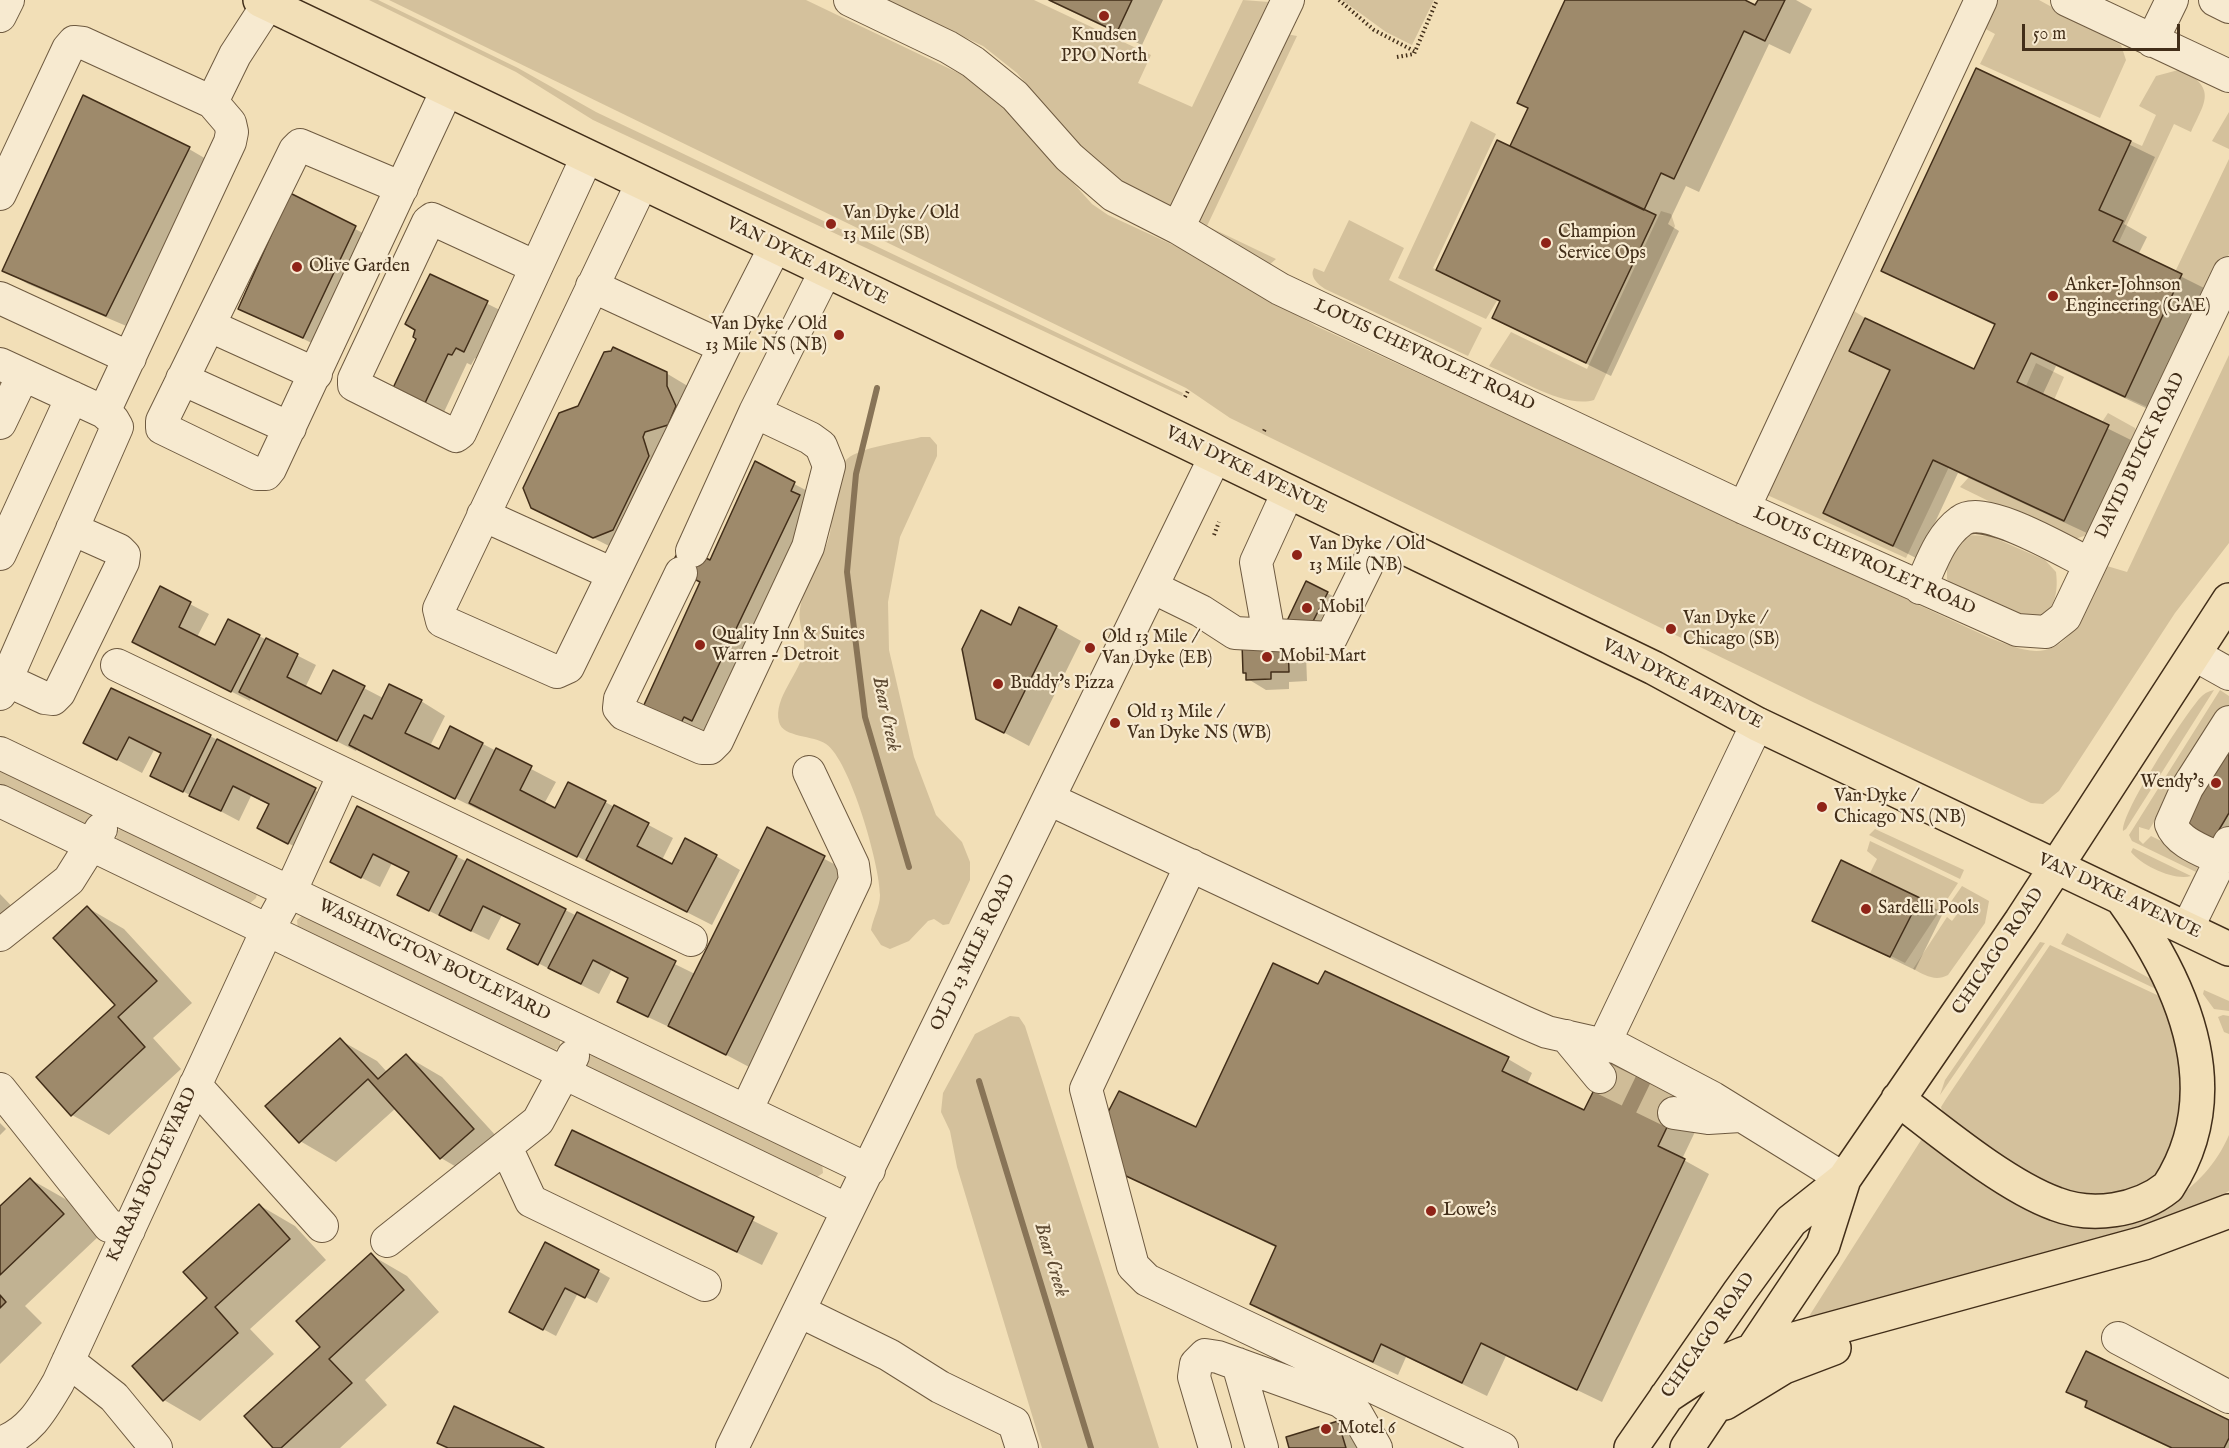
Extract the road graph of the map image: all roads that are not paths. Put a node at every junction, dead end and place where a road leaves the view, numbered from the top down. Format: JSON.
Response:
{"nodes":[{"id":1,"x":8,"y":0,"type":"edge"},
{"id":2,"x":850,"y":0,"type":"edge"},
{"id":3,"x":1288,"y":0,"type":"edge"},
{"id":4,"x":1981,"y":0,"type":"edge"},
{"id":5,"x":2067,"y":0,"type":"edge"},
{"id":6,"x":2172,"y":0,"type":"edge"},
{"id":7,"x":2216,"y":0,"type":"edge"},
{"id":8,"x":264,"y":2,"type":"edge"},
{"id":9,"x":2229,"y":7,"type":"edge"},
{"id":10,"x":0,"y":16,"type":"edge"},
{"id":11,"x":2152,"y":41,"type":"junction"},
{"id":12,"x":2229,"y":76,"type":"edge"},
{"id":13,"x":447,"y":90,"type":"junction"},
{"id":14,"x":212,"y":102,"type":"junction"},
{"id":15,"x":587,"y":157,"type":"junction"},
{"id":16,"x":642,"y":183,"type":"junction"},
{"id":17,"x":402,"y":188,"type":"junction"},
{"id":18,"x":0,"y":194,"type":"edge"},
{"id":19,"x":1178,"y":228,"type":"junction"},
{"id":20,"x":776,"y":247,"type":"junction"},
{"id":21,"x":536,"y":267,"type":"junction"},
{"id":22,"x":826,"y":270,"type":"junction"},
{"id":23,"x":2229,"y":273,"type":"edge"},
{"id":24,"x":592,"y":286,"type":"junction"},
{"id":25,"x":0,"y":298,"type":"edge"},
{"id":26,"x":210,"y":326,"type":"junction"},
{"id":27,"x":724,"y":347,"type":"junction"},
{"id":28,"x":130,"y":358,"type":"junction"},
{"id":29,"x":11,"y":369,"type":"edge"},
{"id":30,"x":316,"y":374,"type":"junction"},
{"id":31,"x":183,"y":379,"type":"junction"},
{"id":32,"x":72,"y":397,"type":"junction"},
{"id":33,"x":104,"y":412,"type":"junction"},
{"id":34,"x":755,"y":412,"type":"junction"},
{"id":35,"x":0,"y":423,"type":"edge"},
{"id":36,"x":290,"y":428,"type":"junction"},
{"id":37,"x":1215,"y":457,"type":"junction"},
{"id":38,"x":1288,"y":492,"type":"junction"},
{"id":39,"x":1744,"y":508,"type":"junction"},
{"id":40,"x":483,"y":515,"type":"junction"},
{"id":41,"x":72,"y":529,"type":"junction"},
{"id":42,"x":1381,"y":537,"type":"junction"},
{"id":43,"x":0,"y":554,"type":"edge"},
{"id":44,"x":2090,"y":564,"type":"junction"},
{"id":45,"x":613,"y":574,"type":"junction"},
{"id":46,"x":1152,"y":587,"type":"junction"},
{"id":47,"x":1920,"y":588,"type":"junction"},
{"id":48,"x":2229,"y":600,"type":"edge"},
{"id":49,"x":2046,"y":632,"type":"joint"},
{"id":50,"x":1269,"y":635,"type":"junction"},
{"id":51,"x":2194,"y":655,"type":"junction"},
{"id":52,"x":117,"y":664,"type":"dead end"},
{"id":53,"x":2229,"y":674,"type":"edge"},
{"id":54,"x":1,"y":683,"type":"edge"},
{"id":55,"x":2229,"y":722,"type":"edge"},
{"id":56,"x":1756,"y":724,"type":"junction"},
{"id":57,"x":0,"y":753,"type":"edge"},
{"id":58,"x":809,"y":772,"type":"dead end"},
{"id":59,"x":344,"y":774,"type":"junction"},
{"id":60,"x":1049,"y":799,"type":"junction"},
{"id":61,"x":0,"y":801,"type":"edge"},
{"id":62,"x":112,"y":807,"type":"junction"},
{"id":63,"x":93,"y":846,"type":"junction"},
{"id":64,"x":2225,"y":851,"type":"edge"},
{"id":65,"x":1191,"y":865,"type":"junction"},
{"id":66,"x":2056,"y":868,"type":"junction"},
{"id":67,"x":287,"y":891,"type":"junction"},
{"id":68,"x":2122,"y":899,"type":"junction"},
{"id":69,"x":2187,"y":929,"type":"junction"},
{"id":70,"x":267,"y":930,"type":"junction"},
{"id":71,"x":0,"y":935,"type":"edge"},
{"id":72,"x":691,"y":940,"type":"dead end"},
{"id":73,"x":2229,"y":949,"type":"edge"},
{"id":74,"x":584,"y":1034,"type":"junction"},
{"id":75,"x":1566,"y":1036,"type":"junction"},
{"id":76,"x":1604,"y":1044,"type":"junction"},
{"id":77,"x":565,"y":1073,"type":"junction"},
{"id":78,"x":1600,"y":1077,"type":"tunnel mouth"},
{"id":79,"x":195,"y":1085,"type":"junction"},
{"id":80,"x":0,"y":1089,"type":"edge"},
{"id":81,"x":1898,"y":1100,"type":"junction"},
{"id":82,"x":746,"y":1112,"type":"junction"},
{"id":83,"x":1674,"y":1113,"type":"tunnel mouth"},
{"id":84,"x":1740,"y":1116,"type":"junction"},
{"id":85,"x":506,"y":1147,"type":"junction"},
{"id":86,"x":868,"y":1170,"type":"junction"},
{"id":87,"x":1844,"y":1179,"type":"junction"},
{"id":88,"x":848,"y":1210,"type":"junction"},
{"id":89,"x":2229,"y":1212,"type":"edge"},
{"id":90,"x":322,"y":1226,"type":"dead end"},
{"id":91,"x":129,"y":1230,"type":"junction"},
{"id":92,"x":2229,"y":1233,"type":"edge"},
{"id":93,"x":387,"y":1241,"type":"dead end"},
{"id":94,"x":705,"y":1285,"type":"dead end"},
{"id":95,"x":799,"y":1311,"type":"junction"},
{"id":96,"x":2118,"y":1338,"type":"dead end"},
{"id":97,"x":1754,"y":1350,"type":"junction"},
{"id":98,"x":68,"y":1361,"type":"junction"},
{"id":99,"x":1238,"y":1364,"type":"junction"},
{"id":100,"x":2227,"y":1394,"type":"edge"},
{"id":101,"x":1666,"y":1397,"type":"junction"},
{"id":102,"x":1711,"y":1413,"type":"junction"},
{"id":103,"x":2,"y":1444,"type":"edge"},
{"id":104,"x":1384,"y":1446,"type":"edge"},
{"id":105,"x":156,"y":1448,"type":"edge"},
{"id":106,"x":732,"y":1448,"type":"edge"},
{"id":107,"x":1022,"y":1448,"type":"edge"},
{"id":108,"x":1215,"y":1448,"type":"edge"},
{"id":109,"x":1262,"y":1448,"type":"edge"},
{"id":110,"x":1502,"y":1448,"type":"edge"},
{"id":111,"x":1631,"y":1448,"type":"edge"},
{"id":112,"x":1687,"y":1448,"type":"edge"}],
"edges":[{"from":1,"to":10,"type":"street"},
{"from":2,"to":19,"type":"street","name":"LOUIS CHEVROLET ROAD"},
{"from":3,"to":19,"type":"street"},
{"from":4,"to":39,"type":"street"},
{"from":5,"to":11,"type":"street"},
{"from":6,"to":11,"type":"street"},
{"from":7,"to":9,"type":"street"},
{"from":8,"to":13,"type":"main road","name":"VAN DYKE AVENUE"},
{"from":8,"to":14,"type":"street"},
{"from":11,"to":12,"type":"street"},
{"from":13,"to":15,"type":"main road","name":"VAN DYKE AVENUE"},
{"from":13,"to":17,"type":"street"},
{"from":14,"to":18,"type":"street"},
{"from":14,"to":28,"type":"street"},
{"from":15,"to":16,"type":"main road","name":"VAN DYKE AVENUE"},
{"from":15,"to":21,"type":"street"},
{"from":16,"to":20,"type":"main road","name":"VAN DYKE AVENUE"},
{"from":16,"to":24,"type":"street"},
{"from":17,"to":26,"type":"street"},
{"from":17,"to":30,"type":"street"},
{"from":19,"to":39,"type":"street","name":"LOUIS CHEVROLET ROAD"},
{"from":20,"to":22,"type":"main road","name":"VAN DYKE AVENUE"},
{"from":20,"to":27,"type":"street"},
{"from":21,"to":21,"type":"street"},
{"from":22,"to":34,"type":"street"},
{"from":22,"to":37,"type":"main road","name":"VAN DYKE AVENUE"},
{"from":23,"to":44,"type":"street","name":"DAVID BUICK ROAD"},
{"from":24,"to":27,"type":"street"},
{"from":24,"to":40,"type":"street"},
{"from":25,"to":28,"type":"street"},
{"from":26,"to":30,"type":"street"},
{"from":26,"to":31,"type":"street"},
{"from":27,"to":45,"type":"street"},
{"from":28,"to":33,"type":"street"},
{"from":29,"to":32,"type":"street"},
{"from":29,"to":35,"type":"street"},
{"from":30,"to":36,"type":"street"},
{"from":31,"to":36,"type":"street"},
{"from":31,"to":36,"type":"street"},
{"from":32,"to":33,"type":"street"},
{"from":32,"to":43,"type":"street"},
{"from":33,"to":41,"type":"street"},
{"from":34,"to":34,"type":"street"},
{"from":37,"to":38,"type":"main road","name":"VAN DYKE AVENUE"},
{"from":37,"to":46,"type":"street","name":"OLD 13 MILE ROAD"},
{"from":38,"to":42,"type":"main road","name":"VAN DYKE AVENUE"},
{"from":38,"to":50,"type":"street"},
{"from":39,"to":47,"type":"street","name":"LOUIS CHEVROLET ROAD"},
{"from":40,"to":45,"type":"street"},
{"from":40,"to":45,"type":"street"},
{"from":41,"to":54,"type":"street"},
{"from":41,"to":54,"type":"street"},
{"from":42,"to":50,"type":"street"},
{"from":42,"to":56,"type":"main road","name":"VAN DYKE AVENUE"},
{"from":44,"to":47,"type":"street"},
{"from":44,"to":49,"type":"street","name":"DAVID BUICK ROAD"},
{"from":46,"to":50,"type":"street"},
{"from":46,"to":60,"type":"street","name":"OLD 13 MILE ROAD"},
{"from":47,"to":49,"type":"street","name":"LOUIS CHEVROLET ROAD"},
{"from":48,"to":51,"type":"main road","name":"CHICAGO ROAD"},
{"from":51,"to":53,"type":"street"},
{"from":51,"to":66,"type":"main road","name":"CHICAGO ROAD"},
{"from":52,"to":59,"type":"street"},
{"from":55,"to":64,"type":"street"},
{"from":56,"to":66,"type":"main road","name":"VAN DYKE AVENUE"},
{"from":56,"to":76,"type":"street"},
{"from":57,"to":62,"type":"street","name":"WASHINGTON BOULEVARD"},
{"from":58,"to":82,"type":"street"},
{"from":59,"to":67,"type":"street","name":"KARAM BOULEVARD"},
{"from":59,"to":72,"type":"street"},
{"from":60,"to":65,"type":"street"},
{"from":60,"to":86,"type":"street","name":"OLD 13 MILE ROAD"},
{"from":61,"to":63,"type":"street"},
{"from":62,"to":63,"type":"street"},
{"from":62,"to":67,"type":"street","name":"WASHINGTON BOULEVARD"},
{"from":63,"to":70,"type":"street"},
{"from":63,"to":71,"type":"street"},
{"from":64,"to":69,"type":"street"},
{"from":65,"to":75,"type":"street"},
{"from":65,"to":110,"type":"street"},
{"from":66,"to":68,"type":"main road","name":"VAN DYKE AVENUE"},
{"from":66,"to":81,"type":"main road","name":"CHICAGO ROAD"},
{"from":67,"to":70,"type":"street","name":"KARAM BOULEVARD"},
{"from":67,"to":74,"type":"street","name":"WASHINGTON BOULEVARD"},
{"from":68,"to":69,"type":"main road","name":"VAN DYKE AVENUE"},
{"from":68,"to":81,"type":"main road"},
{"from":69,"to":73,"type":"main road","name":"VAN DYKE AVENUE"},
{"from":70,"to":77,"type":"street"},
{"from":70,"to":79,"type":"street","name":"KARAM BOULEVARD"},
{"from":74,"to":77,"type":"street"},
{"from":74,"to":82,"type":"street","name":"WASHINGTON BOULEVARD"},
{"from":75,"to":76,"type":"street"},
{"from":75,"to":78,"type":"street"},
{"from":76,"to":84,"type":"street"},
{"from":77,"to":85,"type":"street"},
{"from":77,"to":88,"type":"street"},
{"from":79,"to":90,"type":"street"},
{"from":79,"to":91,"type":"street","name":"KARAM BOULEVARD"},
{"from":80,"to":91,"type":"street"},
{"from":81,"to":87,"type":"main road","name":"CHICAGO ROAD"},
{"from":82,"to":86,"type":"street","name":"WASHINGTON BOULEVARD"},
{"from":83,"to":84,"type":"street"},
{"from":84,"to":87,"type":"street"},
{"from":85,"to":93,"type":"street"},
{"from":85,"to":94,"type":"street"},
{"from":86,"to":88,"type":"street","name":"OLD 13 MILE ROAD"},
{"from":87,"to":97,"type":"main road","name":"CHICAGO ROAD"},
{"from":87,"to":101,"type":"main road","name":"CHICAGO ROAD"},
{"from":88,"to":95,"type":"street","name":"OLD 13 MILE ROAD"},
{"from":89,"to":97,"type":"main road"},
{"from":91,"to":98,"type":"street","name":"KARAM BOULEVARD"},
{"from":92,"to":102,"type":"main road"},
{"from":95,"to":106,"type":"street","name":"OLD 13 MILE ROAD"},
{"from":95,"to":107,"type":"street"},
{"from":96,"to":100,"type":"street"},
{"from":97,"to":101,"type":"main road"},
{"from":97,"to":102,"type":"main road","name":"CHICAGO ROAD"},
{"from":98,"to":103,"type":"street","name":"KARAM BOULEVARD"},
{"from":98,"to":105,"type":"street"},
{"from":99,"to":104,"type":"street"},
{"from":99,"to":108,"type":"street"},
{"from":99,"to":109,"type":"street"},
{"from":101,"to":111,"type":"main road","name":"CHICAGO ROAD"},
{"from":102,"to":112,"type":"main road","name":"CHICAGO ROAD"}]}
